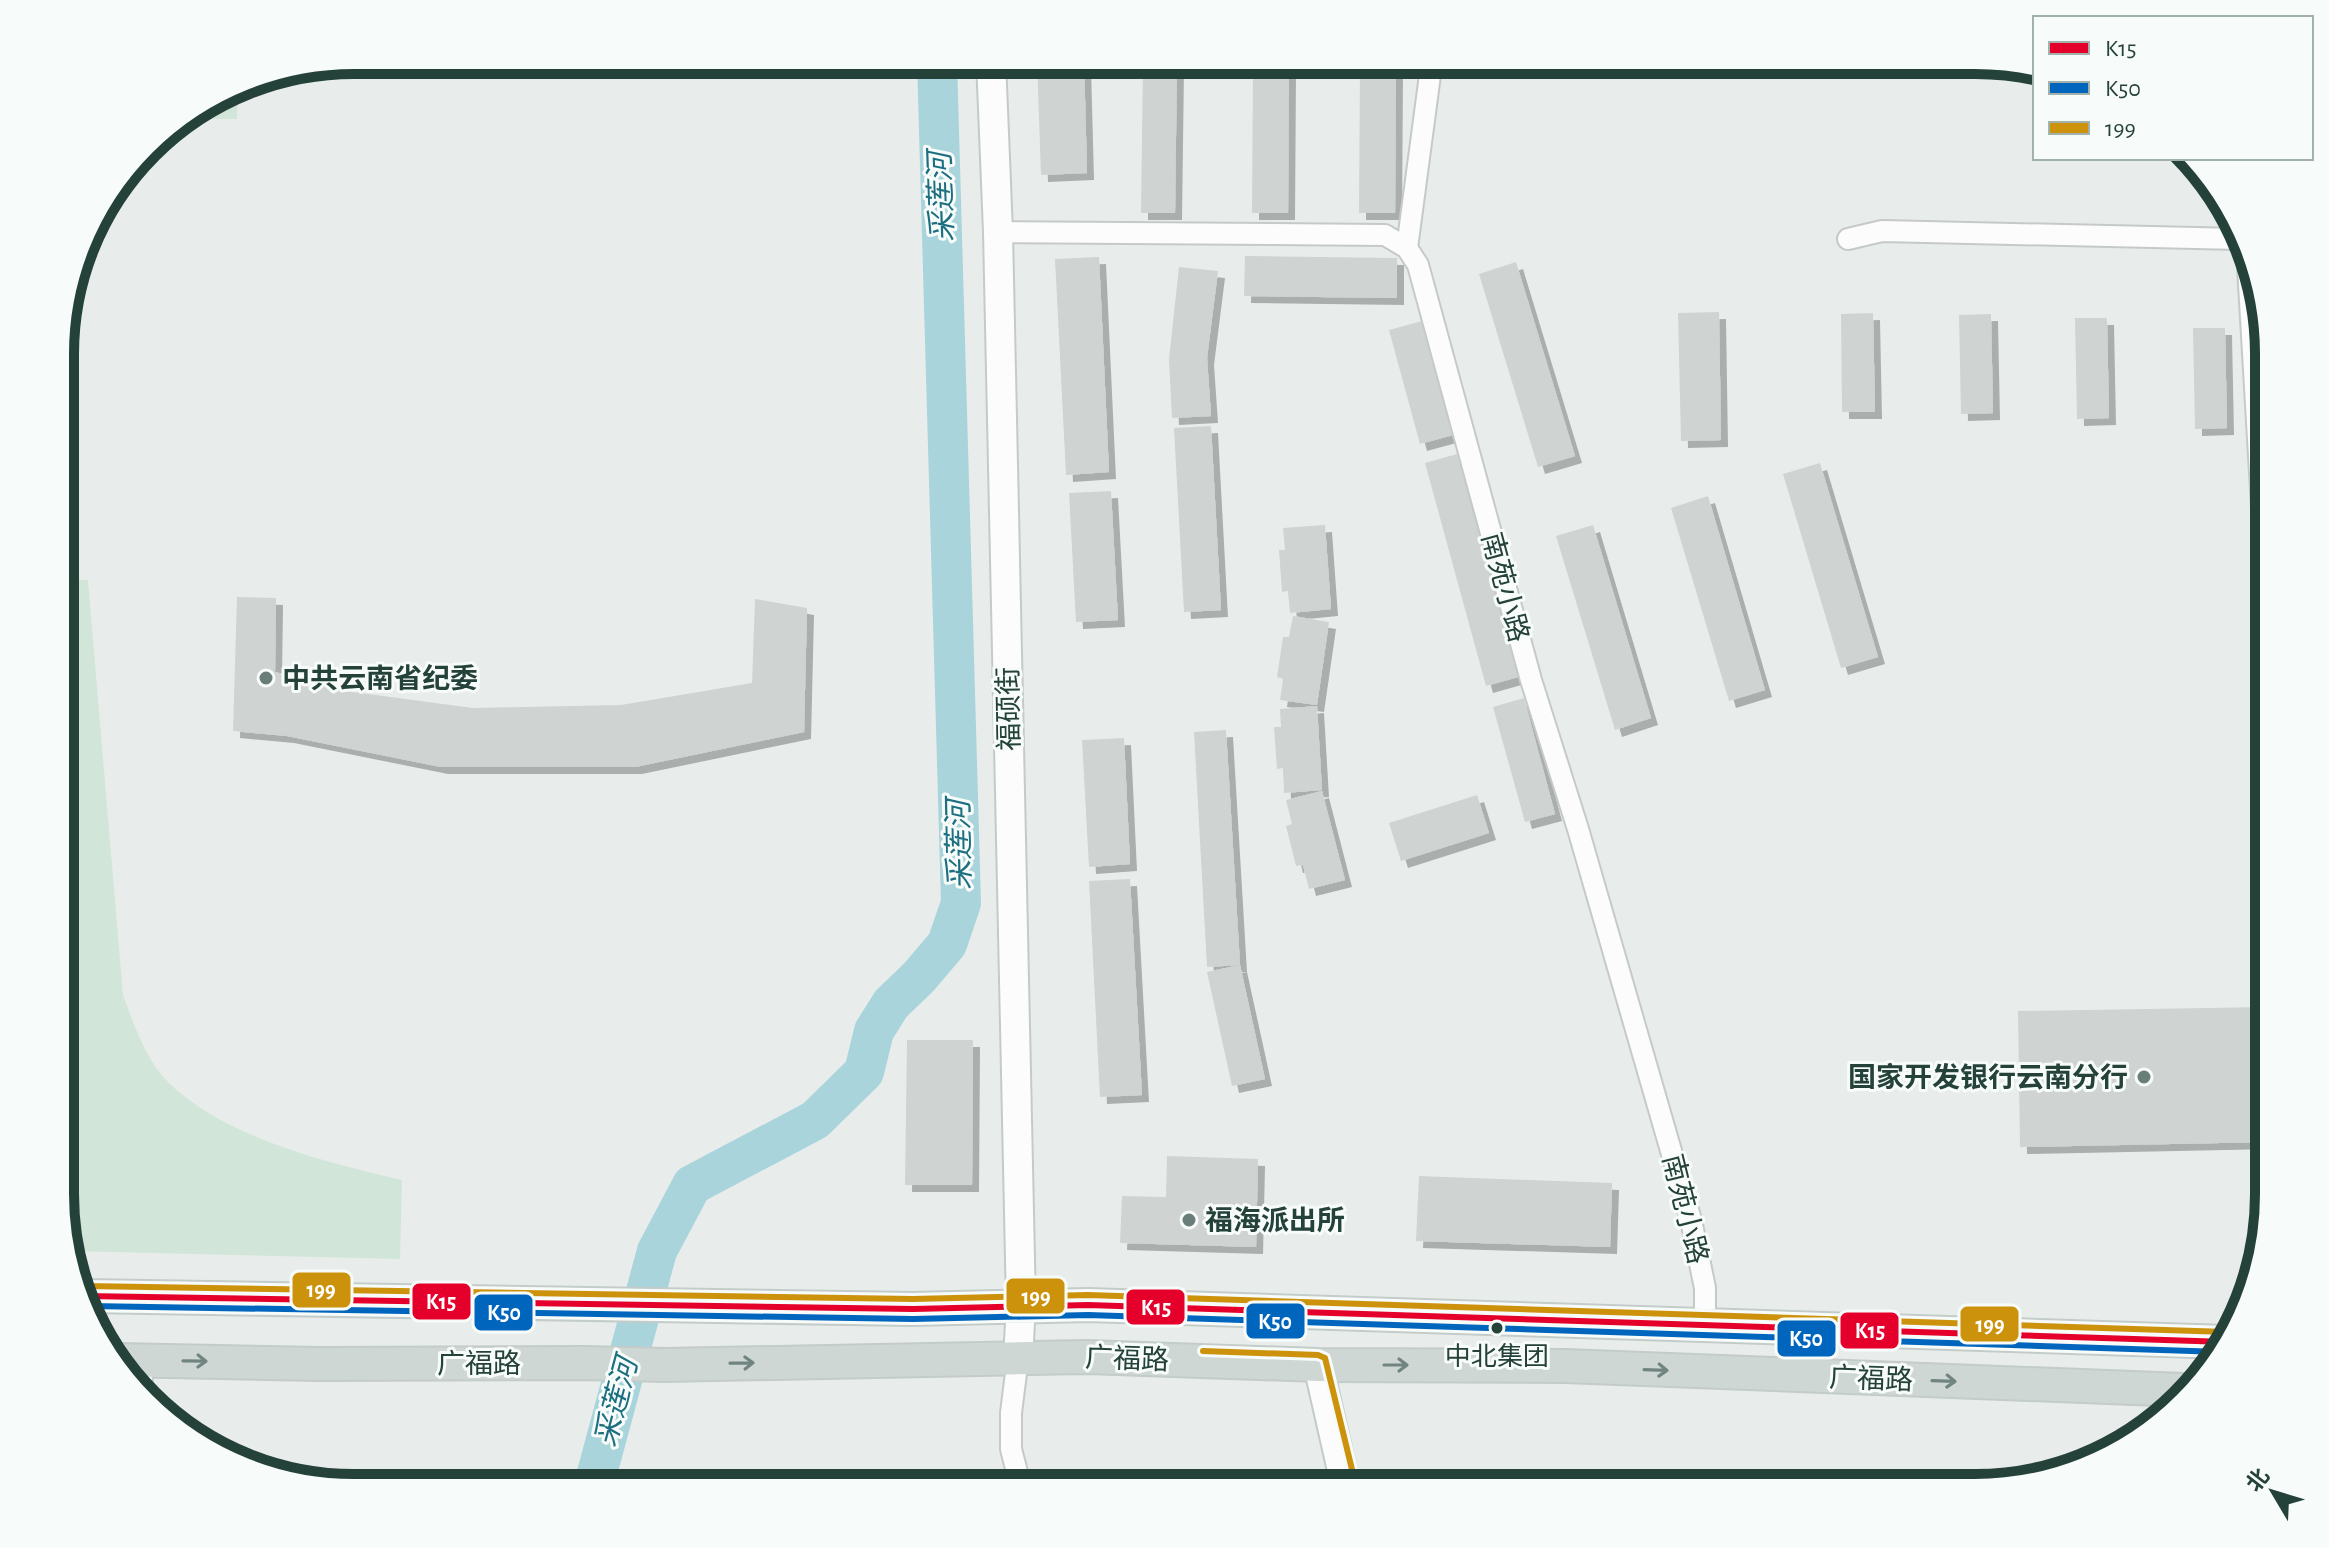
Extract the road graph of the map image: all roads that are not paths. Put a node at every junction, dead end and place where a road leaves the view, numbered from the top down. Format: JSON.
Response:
{"nodes":[{"id":1,"x":992,"y":74,"type":"edge"},
{"id":2,"x":1430,"y":74,"type":"edge"},
{"id":3,"x":998,"y":232,"type":"junction"},
{"id":4,"x":1848,"y":239,"type":"dead end"},
{"id":5,"x":2230,"y":239,"type":"edge"},
{"id":6,"x":1407,"y":248,"type":"junction"},
{"id":7,"x":2251,"y":308,"type":"edge"},
{"id":8,"x":2254,"y":362,"type":"edge"},
{"id":9,"x":94,"y":1296,"type":"edge"},
{"id":10,"x":1021,"y":1306,"type":"junction"},
{"id":11,"x":1705,"y":1325,"type":"junction"},
{"id":12,"x":2213,"y":1342,"type":"edge"},
{"id":13,"x":1018,"y":1357,"type":"junction"},
{"id":14,"x":1318,"y":1365,"type":"junction"},
{"id":15,"x":136,"y":1369,"type":"edge"},
{"id":16,"x":2175,"y":1390,"type":"edge"},
{"id":17,"x":1343,"y":1473,"type":"edge"},
{"id":18,"x":1017,"y":1474,"type":"edge"}],
"edges":[{"from":1,"to":3,"type":"street","name":"福硕街"},
{"from":2,"to":6,"type":"street"},
{"from":3,"to":6,"type":"street"},
{"from":3,"to":10,"type":"street","name":"福硕街"},
{"from":4,"to":5,"type":"street"},
{"from":6,"to":11,"type":"street","name":"南苑小路"},
{"from":7,"to":8,"type":"street"},
{"from":9,"to":10,"type":"main road","name":"广福路"},
{"from":10,"to":11,"type":"main road","name":"广福路"},
{"from":10,"to":13,"type":"street","name":"福硕街"},
{"from":11,"to":12,"type":"main road","name":"广福路"},
{"from":13,"to":14,"type":"main road","name":"广福路"},
{"from":15,"to":13,"type":"main road","name":"广福路","one_way":true},
{"from":13,"to":18,"type":"street"},
{"from":14,"to":16,"type":"main road","name":"广福路","one_way":true},
{"from":14,"to":17,"type":"street"}]}
